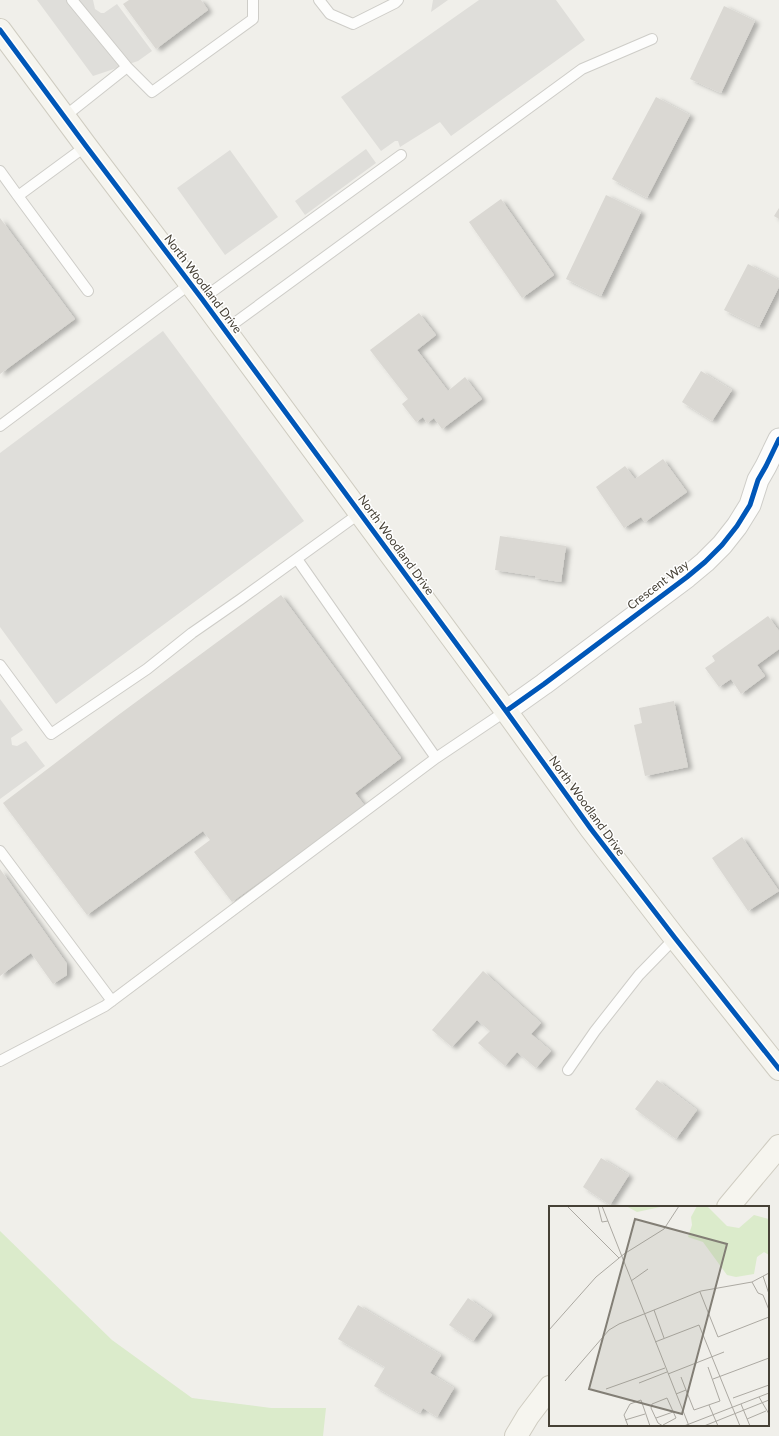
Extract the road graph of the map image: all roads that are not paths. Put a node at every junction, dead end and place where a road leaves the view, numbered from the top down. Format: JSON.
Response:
{"nodes":[{"id":1,"x":73,"y":0,"type":"edge"},
{"id":2,"x":253,"y":0,"type":"edge"},
{"id":3,"x":319,"y":0,"type":"edge"},
{"id":4,"x":398,"y":0,"type":"edge"},
{"id":5,"x":0,"y":30,"type":"edge"},
{"id":6,"x":652,"y":39,"type":"dead end"},
{"id":7,"x":128,"y":67,"type":"junction"},
{"id":8,"x":64,"y":117,"type":"junction"},
{"id":9,"x":86,"y":146,"type":"junction"},
{"id":10,"x":401,"y":155,"type":"dead end"},
{"id":11,"x":0,"y":171,"type":"edge"},
{"id":12,"x":18,"y":196,"type":"junction"},
{"id":13,"x":88,"y":291,"type":"dead end"},
{"id":14,"x":196,"y":292,"type":"junction"},
{"id":15,"x":225,"y":330,"type":"junction"},
{"id":16,"x":0,"y":426,"type":"edge"},
{"id":17,"x":779,"y":439,"type":"edge"},
{"id":18,"x":360,"y":513,"type":"junction"},
{"id":19,"x":297,"y":559,"type":"junction"},
{"id":20,"x":0,"y":665,"type":"edge"},
{"id":21,"x":506,"y":711,"type":"junction"},
{"id":22,"x":436,"y":758,"type":"junction"},
{"id":23,"x":0,"y":851,"type":"edge"},
{"id":24,"x":675,"y":938,"type":"junction"},
{"id":25,"x":112,"y":1001,"type":"junction"},
{"id":26,"x":0,"y":1061,"type":"edge"},
{"id":27,"x":779,"y":1069,"type":"edge"},
{"id":28,"x":568,"y":1070,"type":"dead end"},
{"id":29,"x":779,"y":1146,"type":"edge"},
{"id":30,"x":729,"y":1206,"type":"edge"},
{"id":31,"x":549,"y":1388,"type":"edge"},
{"id":32,"x":516,"y":1436,"type":"edge"}],
"edges":[{"from":1,"to":7,"type":"lane"},
{"from":2,"to":7,"type":"lane"},
{"from":3,"to":4,"type":"lane"},
{"from":5,"to":8,"type":"street","name":"North Woodland Drive"},
{"from":6,"to":15,"type":"lane"},
{"from":7,"to":8,"type":"lane"},
{"from":8,"to":9,"type":"street","name":"North Woodland Drive"},
{"from":9,"to":12,"type":"lane"},
{"from":9,"to":14,"type":"street","name":"North Woodland Drive"},
{"from":10,"to":14,"type":"lane"},
{"from":11,"to":12,"type":"lane"},
{"from":12,"to":13,"type":"lane"},
{"from":14,"to":15,"type":"street","name":"North Woodland Drive"},
{"from":14,"to":16,"type":"lane"},
{"from":15,"to":18,"type":"street","name":"North Woodland Drive"},
{"from":17,"to":21,"type":"street","name":"Crescent Way"},
{"from":18,"to":19,"type":"lane"},
{"from":18,"to":21,"type":"street","name":"North Woodland Drive"},
{"from":19,"to":20,"type":"lane"},
{"from":19,"to":22,"type":"lane"},
{"from":21,"to":22,"type":"lane"},
{"from":21,"to":24,"type":"street","name":"North Woodland Drive"},
{"from":22,"to":25,"type":"lane"},
{"from":23,"to":25,"type":"lane"},
{"from":24,"to":27,"type":"street","name":"North Woodland Drive"},
{"from":24,"to":28,"type":"lane"},
{"from":25,"to":26,"type":"lane"},
{"from":29,"to":30,"type":"street"},
{"from":31,"to":32,"type":"street"}]}
